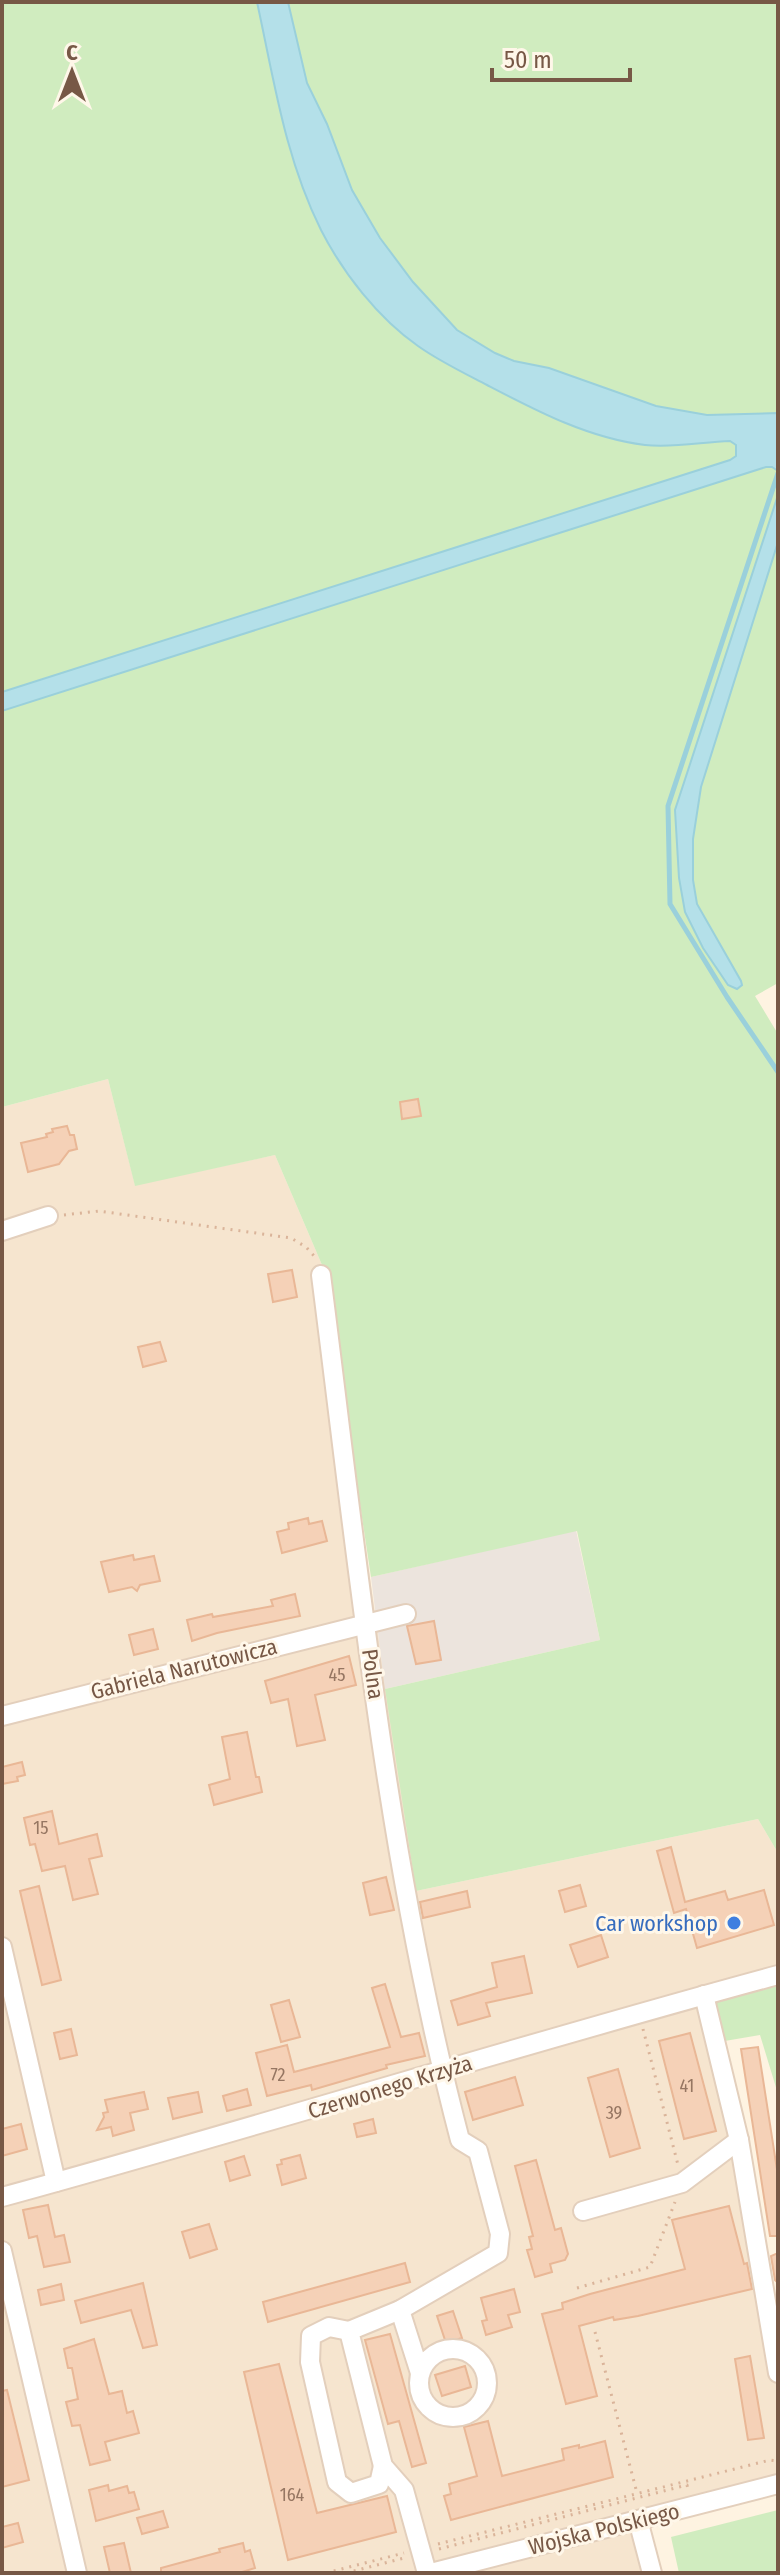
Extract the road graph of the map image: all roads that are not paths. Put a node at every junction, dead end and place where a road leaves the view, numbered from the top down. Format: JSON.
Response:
{"nodes":[{"id":1,"x":48,"y":1216,"type":"road end"},
{"id":2,"x":2,"y":1231,"type":"edge"},
{"id":3,"x":321,"y":1275,"type":"road end"},
{"id":4,"x":406,"y":1614,"type":"dead end"},
{"id":5,"x":366,"y":1623,"type":"junction"},
{"id":6,"x":2,"y":1716,"type":"edge"},
{"id":7,"x":2,"y":1947,"type":"edge"},
{"id":8,"x":778,"y":1975,"type":"edge"},
{"id":9,"x":704,"y":1995,"type":"junction"},
{"id":10,"x":442,"y":2071,"type":"junction"},
{"id":11,"x":739,"y":2140,"type":"junction"},
{"id":12,"x":56,"y":2182,"type":"junction"},
{"id":13,"x":2,"y":2197,"type":"edge"},
{"id":14,"x":583,"y":2211,"type":"dead end"},
{"id":15,"x":2,"y":2251,"type":"edge"},
{"id":16,"x":400,"y":2310,"type":"junction"},
{"id":17,"x":349,"y":2331,"type":"junction"},
{"id":18,"x":420,"y":2373,"type":"dead end"},
{"id":19,"x":778,"y":2373,"type":"edge"},
{"id":20,"x":383,"y":2466,"type":"junction"},
{"id":21,"x":778,"y":2484,"type":"edge"},
{"id":22,"x":638,"y":2520,"type":"junction"},
{"id":23,"x":438,"y":2572,"type":"edge"},
{"id":24,"x":77,"y":2573,"type":"edge"},
{"id":25,"x":652,"y":2573,"type":"edge"}],
"edges":[{"from":1,"to":2,"type":"street"},
{"from":3,"to":5,"type":"street","name":"Polna"},
{"from":4,"to":5,"type":"street","name":"Gabriela Narutowicza"},
{"from":5,"to":6,"type":"street","name":"Gabriela Narutowicza"},
{"from":5,"to":10,"type":"street","name":"Polna"},
{"from":7,"to":12,"type":"street"},
{"from":8,"to":9,"type":"street","name":"Czerwonego Krzyża"},
{"from":9,"to":10,"type":"street","name":"Czerwonego Krzyża"},
{"from":9,"to":11,"type":"street"},
{"from":10,"to":12,"type":"street","name":"Czerwonego Krzyża"},
{"from":10,"to":16,"type":"street","name":"Polna"},
{"from":11,"to":14,"type":"street"},
{"from":11,"to":19,"type":"street"},
{"from":12,"to":13,"type":"street","name":"Czerwonego Krzyża"},
{"from":15,"to":24,"type":"street"},
{"from":16,"to":17,"type":"street"},
{"from":16,"to":18,"type":"street"},
{"from":17,"to":20,"type":"street"},
{"from":17,"to":20,"type":"street"},
{"from":20,"to":23,"type":"street"},
{"from":21,"to":22,"type":"street","name":"Wojska Polskiego"},
{"from":22,"to":23,"type":"street","name":"Wojska Polskiego"},
{"from":22,"to":25,"type":"street"}]}
